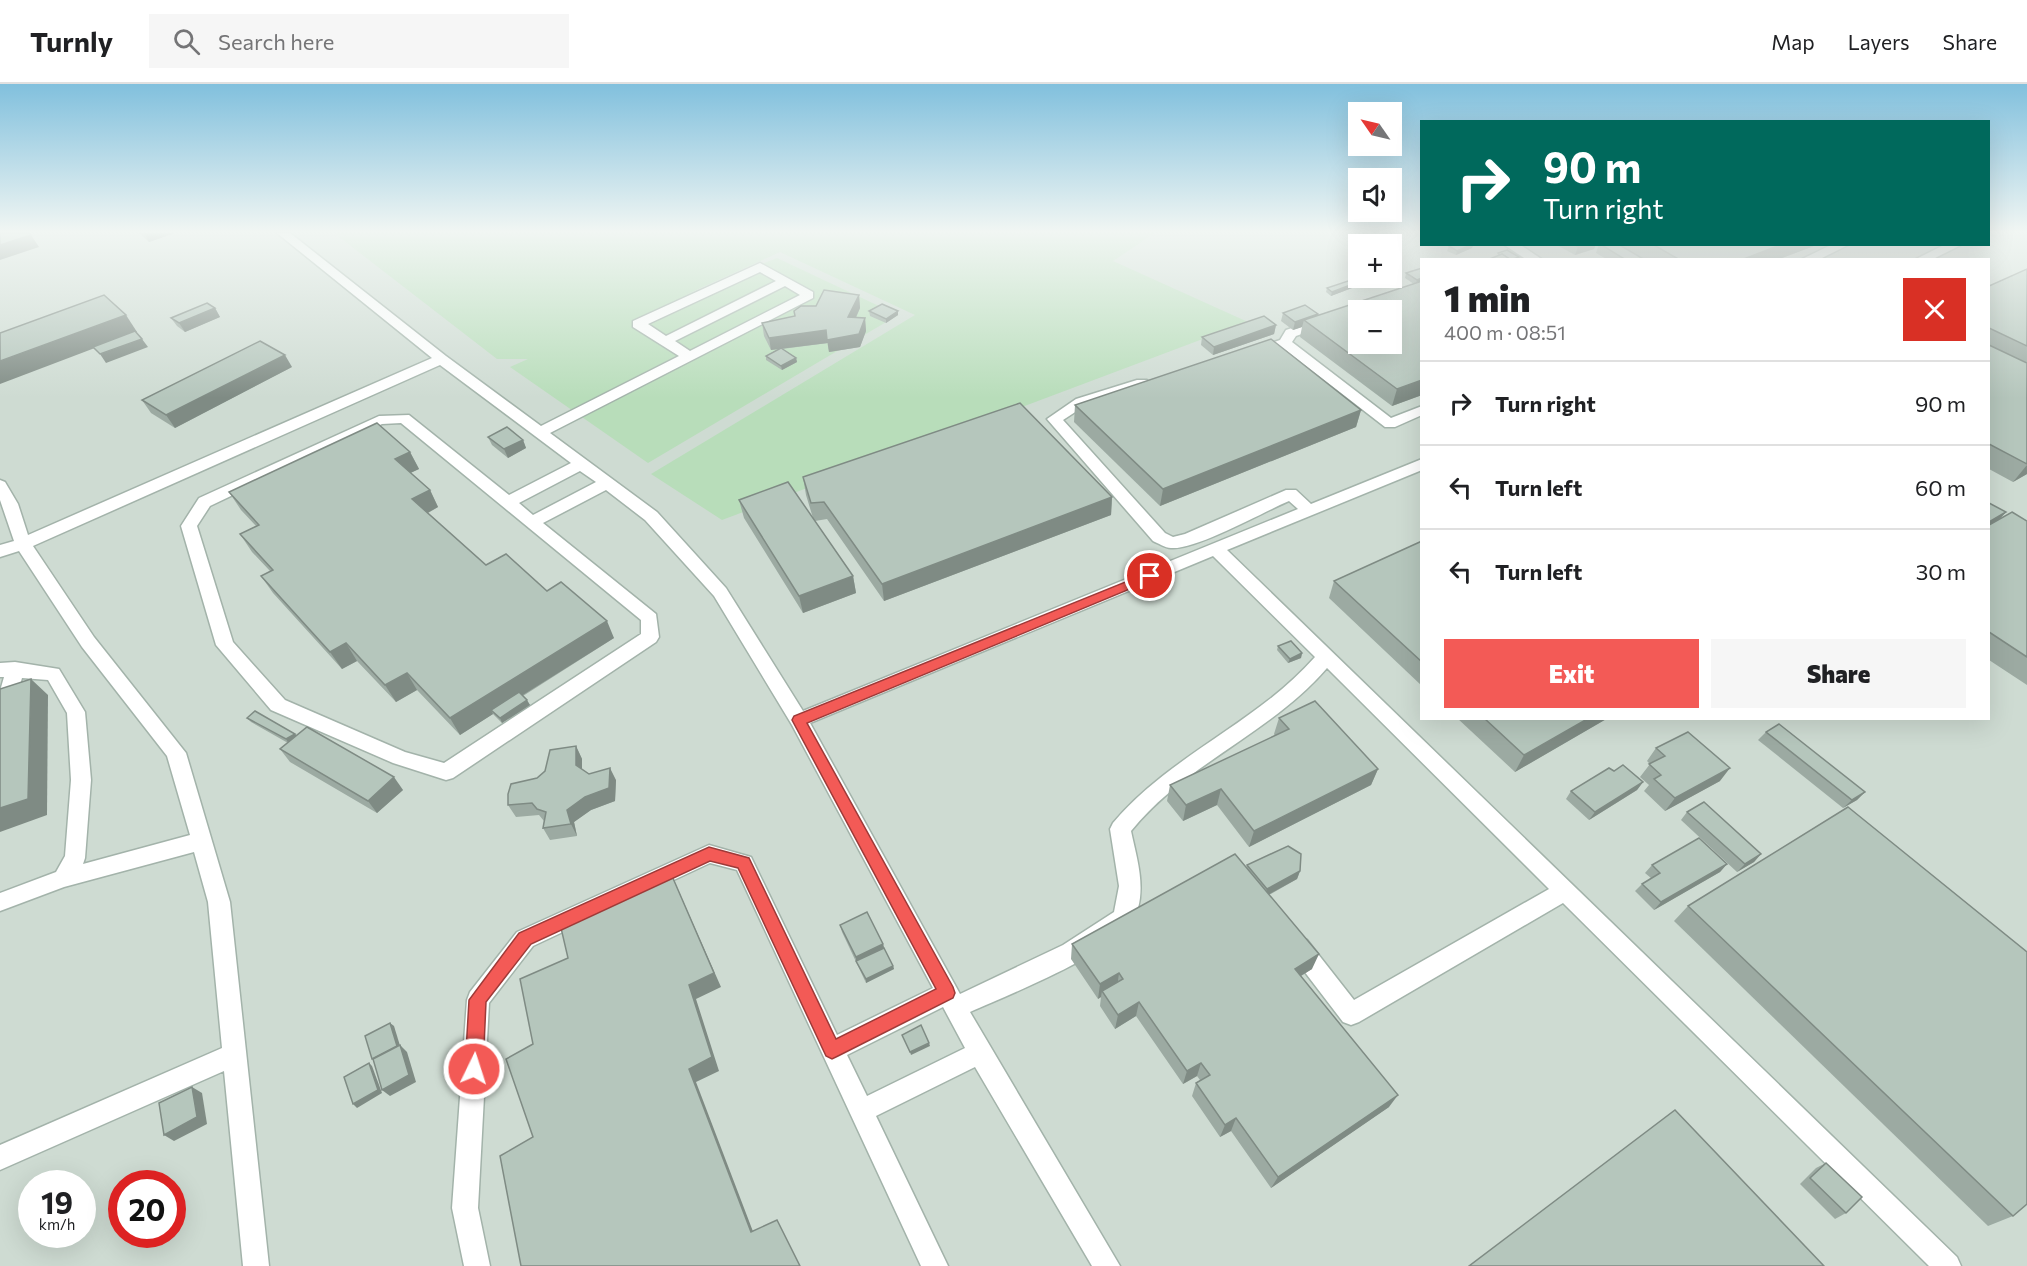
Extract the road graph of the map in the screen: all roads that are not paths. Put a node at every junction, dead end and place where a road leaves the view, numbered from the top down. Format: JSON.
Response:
{"nodes":[{"id":1,"x":352,"y":288,"type":"edge"},
{"id":2,"x":715,"y":288,"type":"edge"},
{"id":3,"x":772,"y":288,"type":"edge"},
{"id":4,"x":798,"y":288,"type":"edge"},
{"id":5,"x":793,"y":303,"type":"junction"},
{"id":6,"x":1344,"y":314,"type":"edge"},
{"id":7,"x":805,"y":315,"type":"edge"},
{"id":8,"x":749,"y":326,"type":"junction"},
{"id":9,"x":769,"y":330,"type":"edge"},
{"id":10,"x":665,"y":341,"type":"junction"},
{"id":11,"x":1285,"y":343,"type":"junction"},
{"id":12,"x":1240,"y":355,"type":"edge"},
{"id":13,"x":689,"y":356,"type":"junction"},
{"id":14,"x":441,"y":359,"type":"junction"},
{"id":15,"x":1161,"y":377,"type":"edge"},
{"id":16,"x":1420,"y":411,"type":"edge"},
{"id":17,"x":539,"y":433,"type":"junction"},
{"id":18,"x":581,"y":464,"type":"junction"},
{"id":19,"x":1420,"y":465,"type":"edge"},
{"id":20,"x":606,"y":483,"type":"junction"},
{"id":21,"x":0,"y":485,"type":"edge"},
{"id":22,"x":508,"y":502,"type":"junction"},
{"id":23,"x":1309,"y":511,"type":"junction"},
{"id":24,"x":6,"y":514,"type":"edge"},
{"id":25,"x":532,"y":522,"type":"junction"},
{"id":26,"x":23,"y":544,"type":"junction"},
{"id":27,"x":1215,"y":549,"type":"junction"},
{"id":28,"x":0,"y":551,"type":"edge"},
{"id":29,"x":1326,"y":657,"type":"junction"},
{"id":30,"x":7,"y":669,"type":"edge"},
{"id":31,"x":0,"y":711,"type":"edge"},
{"id":32,"x":799,"y":720,"type":"junction"},
{"id":33,"x":201,"y":841,"type":"junction"},
{"id":34,"x":63,"y":878,"type":"junction"},
{"id":35,"x":1565,"y":891,"type":"junction"},
{"id":36,"x":0,"y":902,"type":"edge"},
{"id":37,"x":1287,"y":932,"type":"edge"},
{"id":38,"x":951,"y":1000,"type":"junction"},
{"id":39,"x":832,"y":1050,"type":"junction"},
{"id":40,"x":980,"y":1053,"type":"junction"},
{"id":41,"x":234,"y":1055,"type":"junction"},
{"id":42,"x":861,"y":1111,"type":"junction"},
{"id":43,"x":0,"y":1158,"type":"edge"},
{"id":44,"x":255,"y":1266,"type":"edge"},
{"id":45,"x":477,"y":1266,"type":"edge"},
{"id":46,"x":935,"y":1266,"type":"edge"},
{"id":47,"x":1107,"y":1266,"type":"edge"},
{"id":48,"x":1948,"y":1266,"type":"edge"}],
"edges":[{"from":1,"to":14,"type":"street"},
{"from":2,"to":10,"type":"street"},
{"from":3,"to":10,"type":"street"},
{"from":4,"to":5,"type":"street"},
{"from":5,"to":7,"type":"street"},
{"from":5,"to":8,"type":"street"},
{"from":6,"to":11,"type":"street"},
{"from":8,"to":9,"type":"street"},
{"from":8,"to":13,"type":"street"},
{"from":10,"to":13,"type":"street"},
{"from":11,"to":12,"type":"street"},
{"from":11,"to":16,"type":"street"},
{"from":13,"to":17,"type":"street"},
{"from":14,"to":17,"type":"street"},
{"from":14,"to":26,"type":"street"},
{"from":15,"to":23,"type":"street"},
{"from":17,"to":18,"type":"street"},
{"from":18,"to":20,"type":"street"},
{"from":18,"to":22,"type":"street"},
{"from":19,"to":23,"type":"street"},
{"from":20,"to":25,"type":"street"},
{"from":20,"to":32,"type":"street"},
{"from":21,"to":24,"type":"street"},
{"from":22,"to":25,"type":"street"},
{"from":22,"to":25,"type":"street"},
{"from":23,"to":27,"type":"street"},
{"from":24,"to":26,"type":"street"},
{"from":26,"to":28,"type":"street"},
{"from":26,"to":33,"type":"street"},
{"from":27,"to":29,"type":"street"},
{"from":27,"to":32,"type":"street"},
{"from":29,"to":35,"type":"street"},
{"from":29,"to":38,"type":"street"},
{"from":30,"to":31,"type":"street"},
{"from":30,"to":34,"type":"street"},
{"from":32,"to":38,"type":"street"},
{"from":33,"to":34,"type":"street"},
{"from":33,"to":41,"type":"street"},
{"from":34,"to":36,"type":"street"},
{"from":35,"to":37,"type":"street"},
{"from":35,"to":48,"type":"street"},
{"from":38,"to":39,"type":"street"},
{"from":38,"to":40,"type":"street"},
{"from":39,"to":42,"type":"street"},
{"from":39,"to":45,"type":"street"},
{"from":40,"to":42,"type":"street"},
{"from":40,"to":47,"type":"street"},
{"from":41,"to":43,"type":"street"},
{"from":41,"to":44,"type":"street"},
{"from":42,"to":46,"type":"street"}]}
